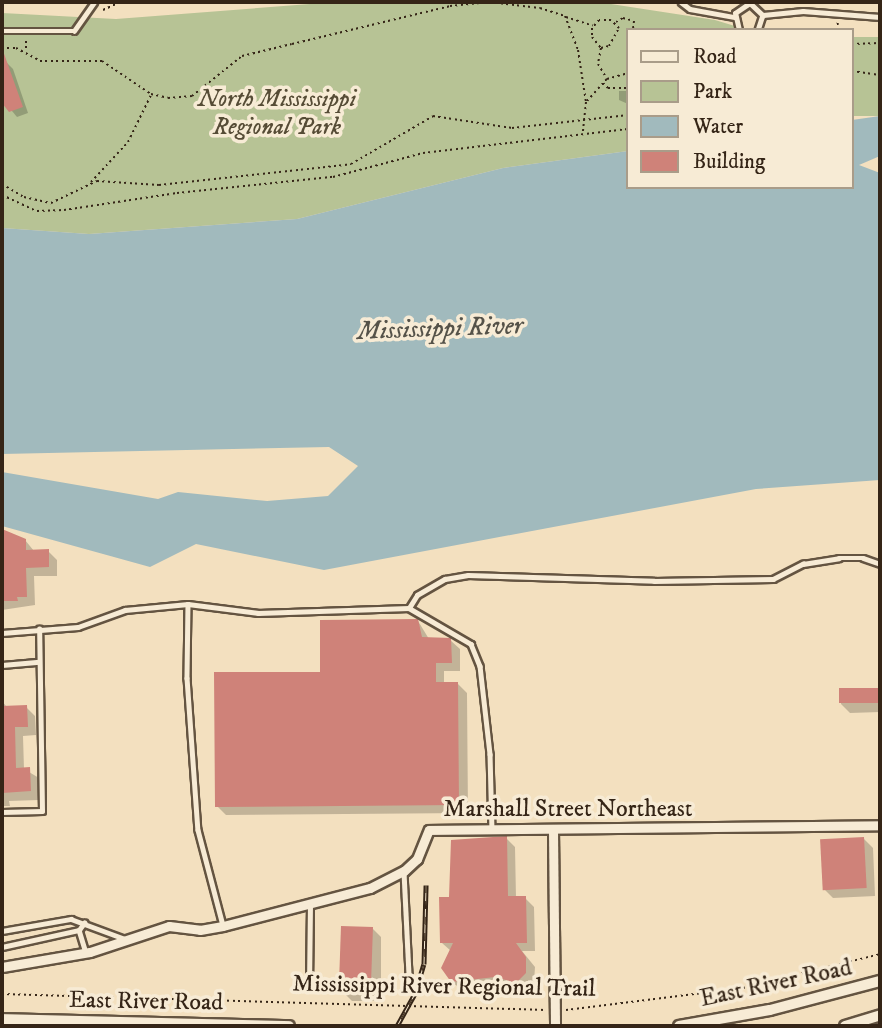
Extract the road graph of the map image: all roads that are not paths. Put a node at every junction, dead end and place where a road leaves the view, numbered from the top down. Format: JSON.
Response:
{"nodes":[{"id":1,"x":94,"y":2,"type":"edge"},
{"id":2,"x":681,"y":2,"type":"edge"},
{"id":3,"x":763,"y":15,"type":"junction"},
{"id":4,"x":734,"y":17,"type":"junction"},
{"id":5,"x":880,"y":17,"type":"edge"},
{"id":6,"x":738,"y":28,"type":"edge"},
{"id":7,"x":759,"y":28,"type":"edge"},
{"id":8,"x":2,"y":31,"type":"edge"},
{"id":9,"x":880,"y":564,"type":"edge"},
{"id":10,"x":188,"y":604,"type":"junction"},
{"id":11,"x":409,"y":608,"type":"junction"},
{"id":12,"x":38,"y":629,"type":"junction"},
{"id":13,"x":2,"y":633,"type":"edge"},
{"id":14,"x":39,"y":662,"type":"junction"},
{"id":15,"x":2,"y":665,"type":"edge"},
{"id":16,"x":2,"y":812,"type":"edge"},
{"id":17,"x":880,"y":825,"type":"edge"},
{"id":18,"x":492,"y":828,"type":"junction"},
{"id":19,"x":553,"y":831,"type":"junction"},
{"id":20,"x":404,"y":871,"type":"junction"},
{"id":21,"x":310,"y":905,"type":"junction"},
{"id":22,"x":84,"y":923,"type":"junction"},
{"id":23,"x":223,"y":926,"type":"junction"},
{"id":24,"x":79,"y":930,"type":"junction"},
{"id":25,"x":2,"y":931,"type":"edge"},
{"id":26,"x":127,"y":939,"type":"junction"},
{"id":27,"x":2,"y":947,"type":"edge"},
{"id":28,"x":86,"y":953,"type":"junction"},
{"id":29,"x":2,"y":967,"type":"edge"},
{"id":30,"x":409,"y":975,"type":"dead end"},
{"id":31,"x":880,"y":981,"type":"edge"},
{"id":32,"x":309,"y":986,"type":"dead end"},
{"id":33,"x":880,"y":1015,"type":"edge"},
{"id":34,"x":2,"y":1019,"type":"edge"},
{"id":35,"x":289,"y":1026,"type":"edge"},
{"id":36,"x":555,"y":1026,"type":"edge"},
{"id":37,"x":679,"y":1026,"type":"edge"},
{"id":38,"x":845,"y":1026,"type":"edge"}],
"edges":[{"from":1,"to":8,"type":"lane"},
{"from":2,"to":4,"type":"lane"},
{"from":3,"to":4,"type":"lane"},
{"from":3,"to":5,"type":"lane"},
{"from":3,"to":7,"type":"lane"},
{"from":4,"to":6,"type":"lane"},
{"from":9,"to":11,"type":"lane"},
{"from":10,"to":11,"type":"lane"},
{"from":10,"to":12,"type":"lane"},
{"from":10,"to":23,"type":"lane"},
{"from":11,"to":18,"type":"lane"},
{"from":12,"to":13,"type":"lane"},
{"from":12,"to":14,"type":"lane"},
{"from":14,"to":15,"type":"lane"},
{"from":14,"to":16,"type":"lane"},
{"from":17,"to":19,"type":"street","name":"Marshall Street Northeast"},
{"from":18,"to":19,"type":"street","name":"Marshall Street Northeast"},
{"from":18,"to":20,"type":"street","name":"Marshall Street Northeast"},
{"from":19,"to":36,"type":"street"},
{"from":20,"to":21,"type":"street","name":"Marshall Street Northeast"},
{"from":20,"to":30,"type":"lane"},
{"from":21,"to":23,"type":"street","name":"Marshall Street Northeast"},
{"from":21,"to":32,"type":"lane"},
{"from":22,"to":24,"type":"lane"},
{"from":22,"to":25,"type":"lane"},
{"from":22,"to":26,"type":"lane"},
{"from":23,"to":26,"type":"street","name":"Marshall Street Northeast"},
{"from":24,"to":27,"type":"lane"},
{"from":24,"to":28,"type":"lane"},
{"from":26,"to":28,"type":"street","name":"Marshall Street Northeast"},
{"from":28,"to":29,"type":"street","name":"Marshall Street Northeast"},
{"from":31,"to":37,"type":"street","name":"East River Road"},
{"from":33,"to":38,"type":"street"},
{"from":34,"to":35,"type":"street","name":"East River Road"}]}
